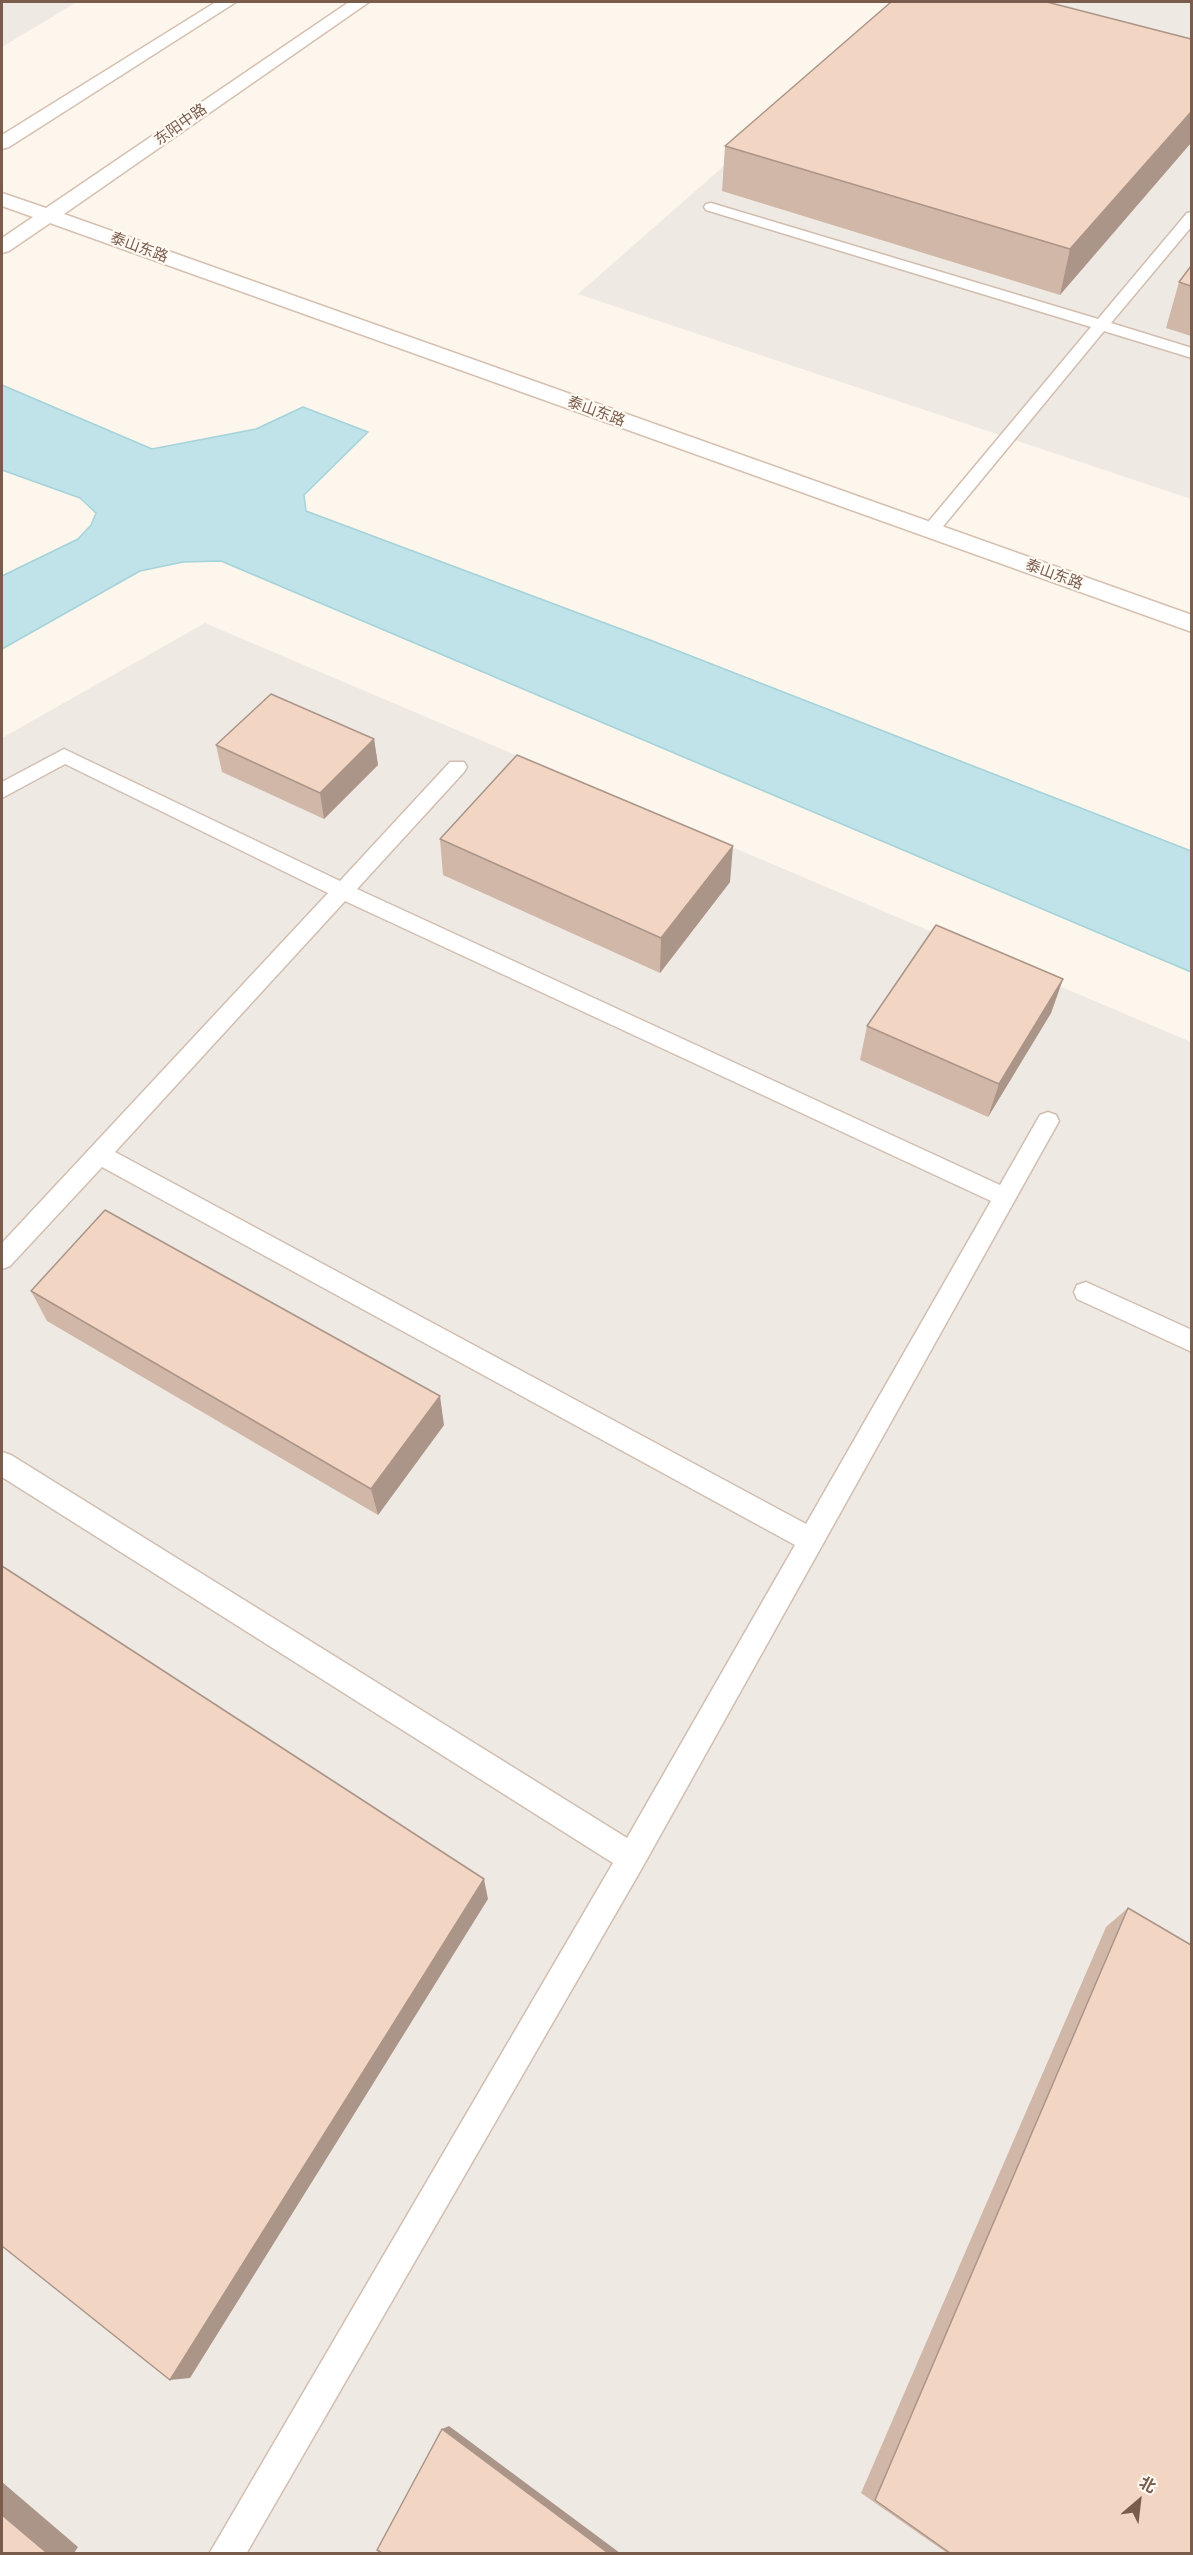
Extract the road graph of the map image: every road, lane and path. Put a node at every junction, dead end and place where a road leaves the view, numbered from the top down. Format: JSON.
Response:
{"nodes":[{"id":1,"x":227,"y":2,"type":"edge"},
{"id":2,"x":360,"y":2,"type":"edge"},
{"id":3,"x":2,"y":143,"type":"edge"},
{"id":4,"x":2,"y":199,"type":"edge"},
{"id":5,"x":711,"y":207,"type":"dead end"},
{"id":6,"x":50,"y":216,"type":"junction"},
{"id":7,"x":1191,"y":216,"type":"edge"},
{"id":8,"x":2,"y":247,"type":"edge"},
{"id":9,"x":1101,"y":326,"type":"junction"},
{"id":10,"x":1191,"y":353,"type":"edge"},
{"id":11,"x":930,"y":531,"type":"junction"},
{"id":12,"x":1191,"y":624,"type":"edge"},
{"id":13,"x":457,"y":767,"type":"dead end"},
{"id":14,"x":2,"y":792,"type":"edge"},
{"id":15,"x":343,"y":891,"type":"junction"},
{"id":16,"x":1048,"y":1121,"type":"dead end"},
{"id":17,"x":99,"y":1154,"type":"junction"},
{"id":18,"x":1004,"y":1197,"type":"junction"},
{"id":19,"x":2,"y":1259,"type":"edge"},
{"id":20,"x":1086,"y":1292,"type":"dead end"},
{"id":21,"x":1191,"y":1342,"type":"edge"},
{"id":22,"x":2,"y":1463,"type":"edge"},
{"id":23,"x":812,"y":1540,"type":"junction"},
{"id":24,"x":632,"y":1858,"type":"junction"},
{"id":25,"x":226,"y":2553,"type":"edge"}],
"edges":[{"from":1,"to":3,"type":"street"},
{"from":2,"to":6,"type":"street","name":"东阳中路"},
{"from":4,"to":6,"type":"street","name":"泰山东路"},
{"from":5,"to":9,"type":"lane"},
{"from":6,"to":8,"type":"street","name":"东阳中路"},
{"from":6,"to":11,"type":"street","name":"泰山东路"},
{"from":7,"to":9,"type":"lane"},
{"from":9,"to":10,"type":"lane"},
{"from":9,"to":11,"type":"lane"},
{"from":11,"to":12,"type":"street","name":"泰山东路"},
{"from":13,"to":15,"type":"lane"},
{"from":14,"to":15,"type":"lane"},
{"from":15,"to":17,"type":"lane"},
{"from":15,"to":18,"type":"lane"},
{"from":16,"to":18,"type":"lane"},
{"from":17,"to":19,"type":"lane"},
{"from":17,"to":23,"type":"lane"},
{"from":18,"to":23,"type":"lane"},
{"from":20,"to":21,"type":"lane"},
{"from":22,"to":24,"type":"lane"},
{"from":23,"to":24,"type":"lane"},
{"from":24,"to":25,"type":"lane"}]}
